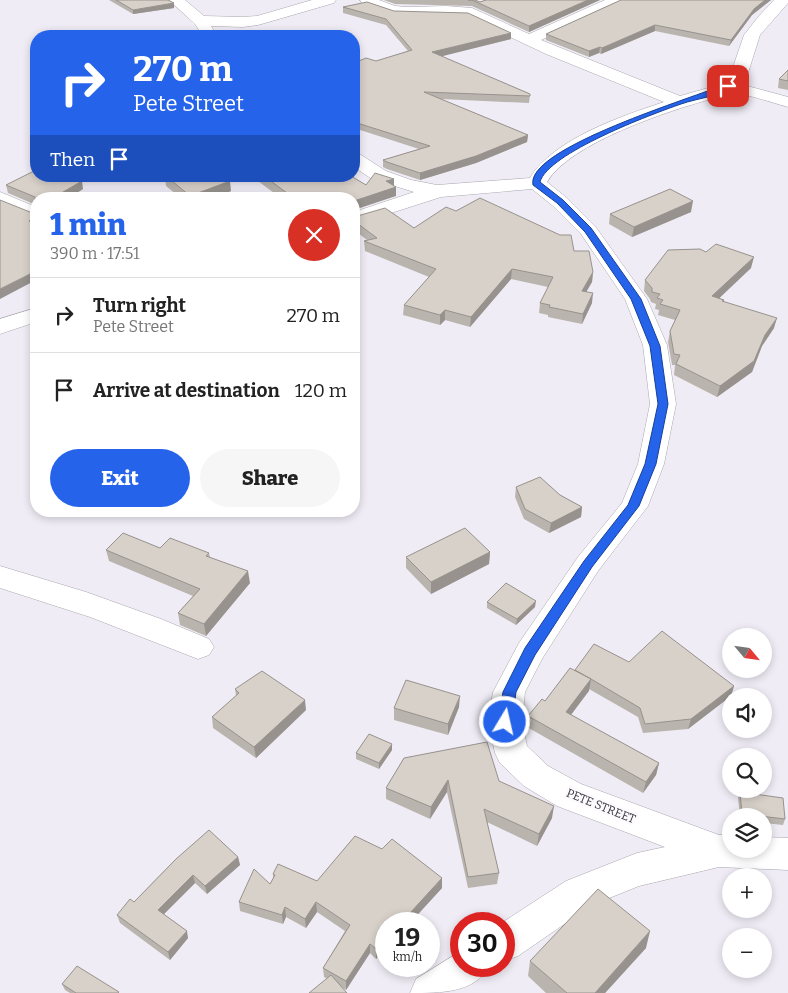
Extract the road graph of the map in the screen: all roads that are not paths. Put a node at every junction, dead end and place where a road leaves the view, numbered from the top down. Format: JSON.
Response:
{"nodes":[{"id":1,"x":176,"y":0,"type":"edge"},
{"id":2,"x":329,"y":0,"type":"edge"},
{"id":3,"x":368,"y":0,"type":"edge"},
{"id":4,"x":616,"y":0,"type":"edge"},
{"id":5,"x":783,"y":0,"type":"edge"},
{"id":6,"x":486,"y":3,"type":"edge"},
{"id":7,"x":462,"y":10,"type":"junction"},
{"id":8,"x":200,"y":21,"type":"junction"},
{"id":9,"x":206,"y":30,"type":"edge"},
{"id":10,"x":528,"y":40,"type":"junction"},
{"id":11,"x":728,"y":86,"type":"junction"},
{"id":12,"x":680,"y":102,"type":"junction"},
{"id":13,"x":788,"y":102,"type":"edge"},
{"id":14,"x":360,"y":163,"type":"edge"},
{"id":15,"x":536,"y":183,"type":"junction"},
{"id":16,"x":438,"y":191,"type":"junction"},
{"id":17,"x":0,"y":198,"type":"edge"},
{"id":18,"x":30,"y":212,"type":"edge"},
{"id":19,"x":360,"y":217,"type":"edge"},
{"id":20,"x":30,"y":317,"type":"edge"},
{"id":21,"x":0,"y":327,"type":"edge"},
{"id":22,"x":0,"y":577,"type":"edge"},
{"id":23,"x":198,"y":648,"type":"dead end"},
{"id":24,"x":720,"y":851,"type":"junction"},
{"id":25,"x":788,"y":854,"type":"edge"},
{"id":26,"x":515,"y":936,"type":"edge"},
{"id":27,"x":454,"y":977,"type":"edge"},
{"id":28,"x":430,"y":993,"type":"edge"}],
"edges":[{"from":1,"to":8,"type":"street"},
{"from":2,"to":8,"type":"street"},
{"from":3,"to":7,"type":"street"},
{"from":4,"to":10,"type":"street"},
{"from":5,"to":11,"type":"street"},
{"from":6,"to":7,"type":"street"},
{"from":7,"to":10,"type":"street"},
{"from":8,"to":9,"type":"street"},
{"from":10,"to":12,"type":"street"},
{"from":11,"to":12,"type":"street"},
{"from":11,"to":13,"type":"street"},
{"from":12,"to":15,"type":"street"},
{"from":14,"to":16,"type":"street"},
{"from":15,"to":16,"type":"street"},
{"from":15,"to":24,"type":"street","name":"PETE STREET"},
{"from":16,"to":19,"type":"street"},
{"from":17,"to":18,"type":"street"},
{"from":20,"to":21,"type":"street"},
{"from":22,"to":23,"type":"street"},
{"from":24,"to":25,"type":"street"},
{"from":24,"to":26,"type":"street"},
{"from":27,"to":28,"type":"street"}]}
